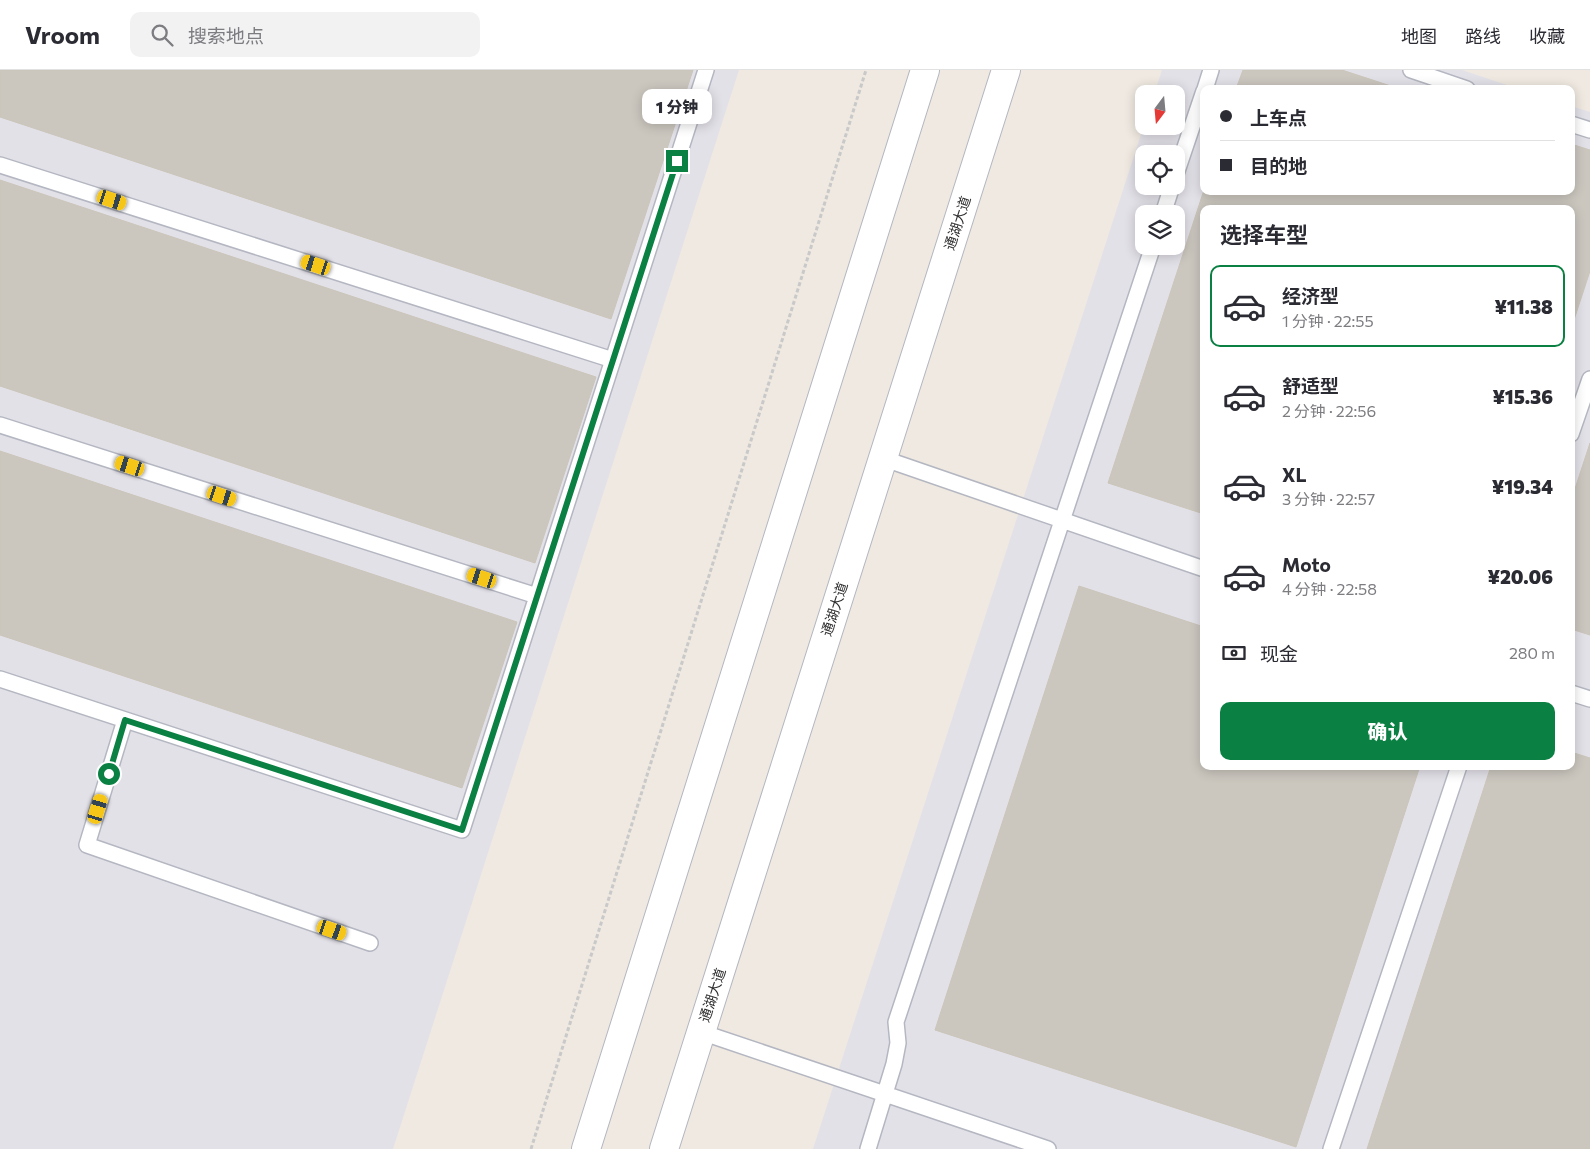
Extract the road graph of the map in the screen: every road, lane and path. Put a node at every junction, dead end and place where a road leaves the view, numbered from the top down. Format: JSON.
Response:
{"nodes":[{"id":1,"x":706,"y":70,"type":"edge"},
{"id":2,"x":866,"y":70,"type":"edge"},
{"id":3,"x":925,"y":70,"type":"edge"},
{"id":4,"x":1006,"y":70,"type":"edge"},
{"id":5,"x":1211,"y":70,"type":"edge"},
{"id":6,"x":1411,"y":70,"type":"edge"},
{"id":7,"x":1206,"y":85,"type":"edge"},
{"id":8,"x":1455,"y":85,"type":"edge"},
{"id":9,"x":1200,"y":102,"type":"edge"},
{"id":10,"x":1575,"y":125,"type":"edge"},
{"id":11,"x":1590,"y":130,"type":"edge"},
{"id":12,"x":1185,"y":147,"type":"edge"},
{"id":13,"x":0,"y":165,"type":"edge"},
{"id":14,"x":1149,"y":255,"type":"edge"},
{"id":15,"x":613,"y":360,"type":"junction"},
{"id":16,"x":1590,"y":379,"type":"edge"},
{"id":17,"x":1575,"y":422,"type":"edge"},
{"id":18,"x":0,"y":425,"type":"edge"},
{"id":19,"x":882,"y":458,"type":"junction"},
{"id":20,"x":1062,"y":522,"type":"junction"},
{"id":21,"x":1200,"y":568,"type":"edge"},
{"id":22,"x":537,"y":596,"type":"junction"},
{"id":23,"x":0,"y":679,"type":"edge"},
{"id":24,"x":1575,"y":694,"type":"edge"},
{"id":25,"x":1590,"y":699,"type":"edge"},
{"id":26,"x":125,"y":720,"type":"junction"},
{"id":27,"x":1459,"y":770,"type":"edge"},
{"id":28,"x":370,"y":943,"type":"dead end"},
{"id":29,"x":701,"y":1032,"type":"junction"},
{"id":30,"x":886,"y":1095,"type":"junction"},
{"id":31,"x":531,"y":1149,"type":"edge"},
{"id":32,"x":586,"y":1149,"type":"edge"},
{"id":33,"x":664,"y":1149,"type":"edge"},
{"id":34,"x":868,"y":1149,"type":"edge"},
{"id":35,"x":1048,"y":1149,"type":"edge"},
{"id":36,"x":1331,"y":1149,"type":"edge"}],
"edges":[{"from":1,"to":15,"type":"lane"},
{"from":2,"to":31,"type":"path"},
{"from":3,"to":32,"type":"main road"},
{"from":4,"to":19,"type":"main road","name":"通湖大道"},
{"from":5,"to":7,"type":"lane"},
{"from":6,"to":8,"type":"lane"},
{"from":9,"to":12,"type":"lane"},
{"from":10,"to":11,"type":"lane"},
{"from":13,"to":15,"type":"lane"},
{"from":14,"to":20,"type":"lane"},
{"from":15,"to":22,"type":"lane"},
{"from":16,"to":17,"type":"lane"},
{"from":18,"to":22,"type":"lane"},
{"from":19,"to":20,"type":"lane"},
{"from":19,"to":29,"type":"main road","name":"通湖大道"},
{"from":20,"to":21,"type":"lane"},
{"from":20,"to":30,"type":"lane"},
{"from":22,"to":26,"type":"lane"},
{"from":23,"to":26,"type":"lane"},
{"from":24,"to":25,"type":"lane"},
{"from":26,"to":28,"type":"lane"},
{"from":27,"to":36,"type":"lane"},
{"from":29,"to":30,"type":"lane"},
{"from":29,"to":33,"type":"main road","name":"通湖大道"},
{"from":30,"to":34,"type":"lane"},
{"from":30,"to":35,"type":"lane"}]}
